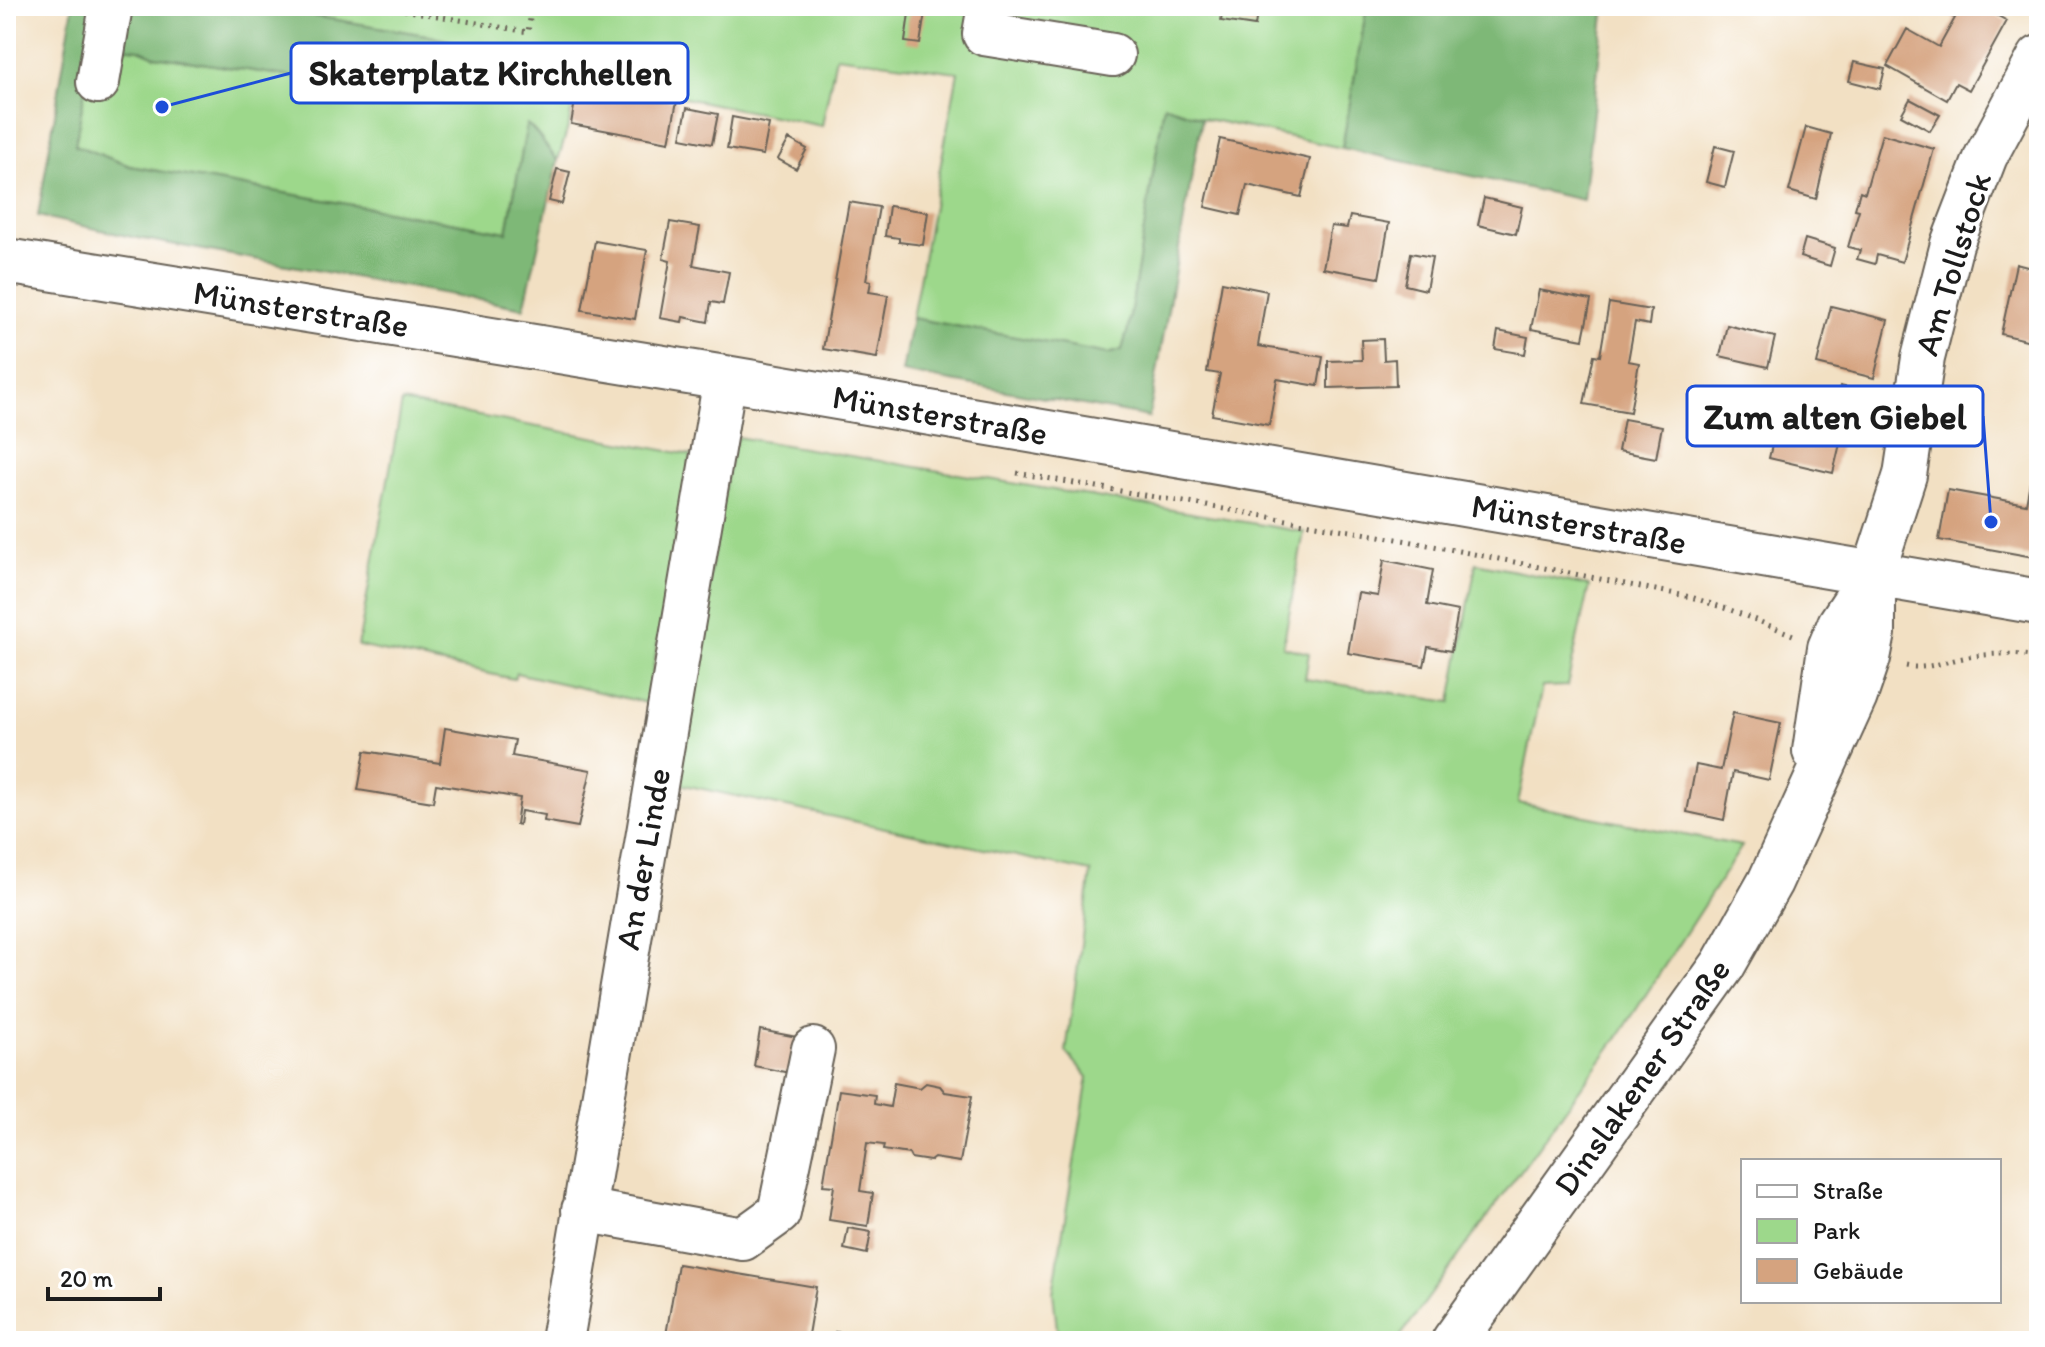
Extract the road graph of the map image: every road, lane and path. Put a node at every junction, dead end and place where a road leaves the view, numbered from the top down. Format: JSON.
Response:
{"nodes":[{"id":1,"x":111,"y":6,"type":"edge"},
{"id":2,"x":381,"y":6,"type":"edge"},
{"id":3,"x":532,"y":6,"type":"edge"},
{"id":4,"x":989,"y":6,"type":"edge"},
{"id":5,"x":1113,"y":55,"type":"dead end"},
{"id":6,"x":2039,"y":57,"type":"edge"},
{"id":7,"x":98,"y":82,"type":"dead end"},
{"id":8,"x":6,"y":261,"type":"edge"},
{"id":9,"x":725,"y":378,"type":"junction"},
{"id":10,"x":1016,"y":473,"type":"dead end"},
{"id":11,"x":1873,"y":574,"type":"junction"},
{"id":12,"x":2039,"y":602,"type":"edge"},
{"id":13,"x":1786,"y":632,"type":"dead end"},
{"id":14,"x":813,"y":1049,"type":"dead end"},
{"id":15,"x":583,"y":1210,"type":"junction"},
{"id":16,"x":837,"y":1329,"type":"dead end"},
{"id":17,"x":562,"y":1341,"type":"edge"},
{"id":18,"x":836,"y":1341,"type":"edge"},
{"id":19,"x":1454,"y":1341,"type":"edge"}],
"edges":[{"from":1,"to":7,"type":"street"},
{"from":2,"to":3,"type":"path"},
{"from":4,"to":5,"type":"street"},
{"from":6,"to":11,"type":"street","name":"Am Tollstock"},
{"from":8,"to":9,"type":"main road","name":"Münsterstraße"},
{"from":9,"to":11,"type":"main road","name":"Münsterstraße"},
{"from":9,"to":15,"type":"street","name":"An der Linde"},
{"from":10,"to":13,"type":"path"},
{"from":11,"to":12,"type":"main road","name":"Münsterstraße"},
{"from":11,"to":19,"type":"main road","name":"Dinslakener Straße"},
{"from":14,"to":15,"type":"street"},
{"from":15,"to":17,"type":"street","name":"An der Linde"},
{"from":16,"to":18,"type":"path"}]}
